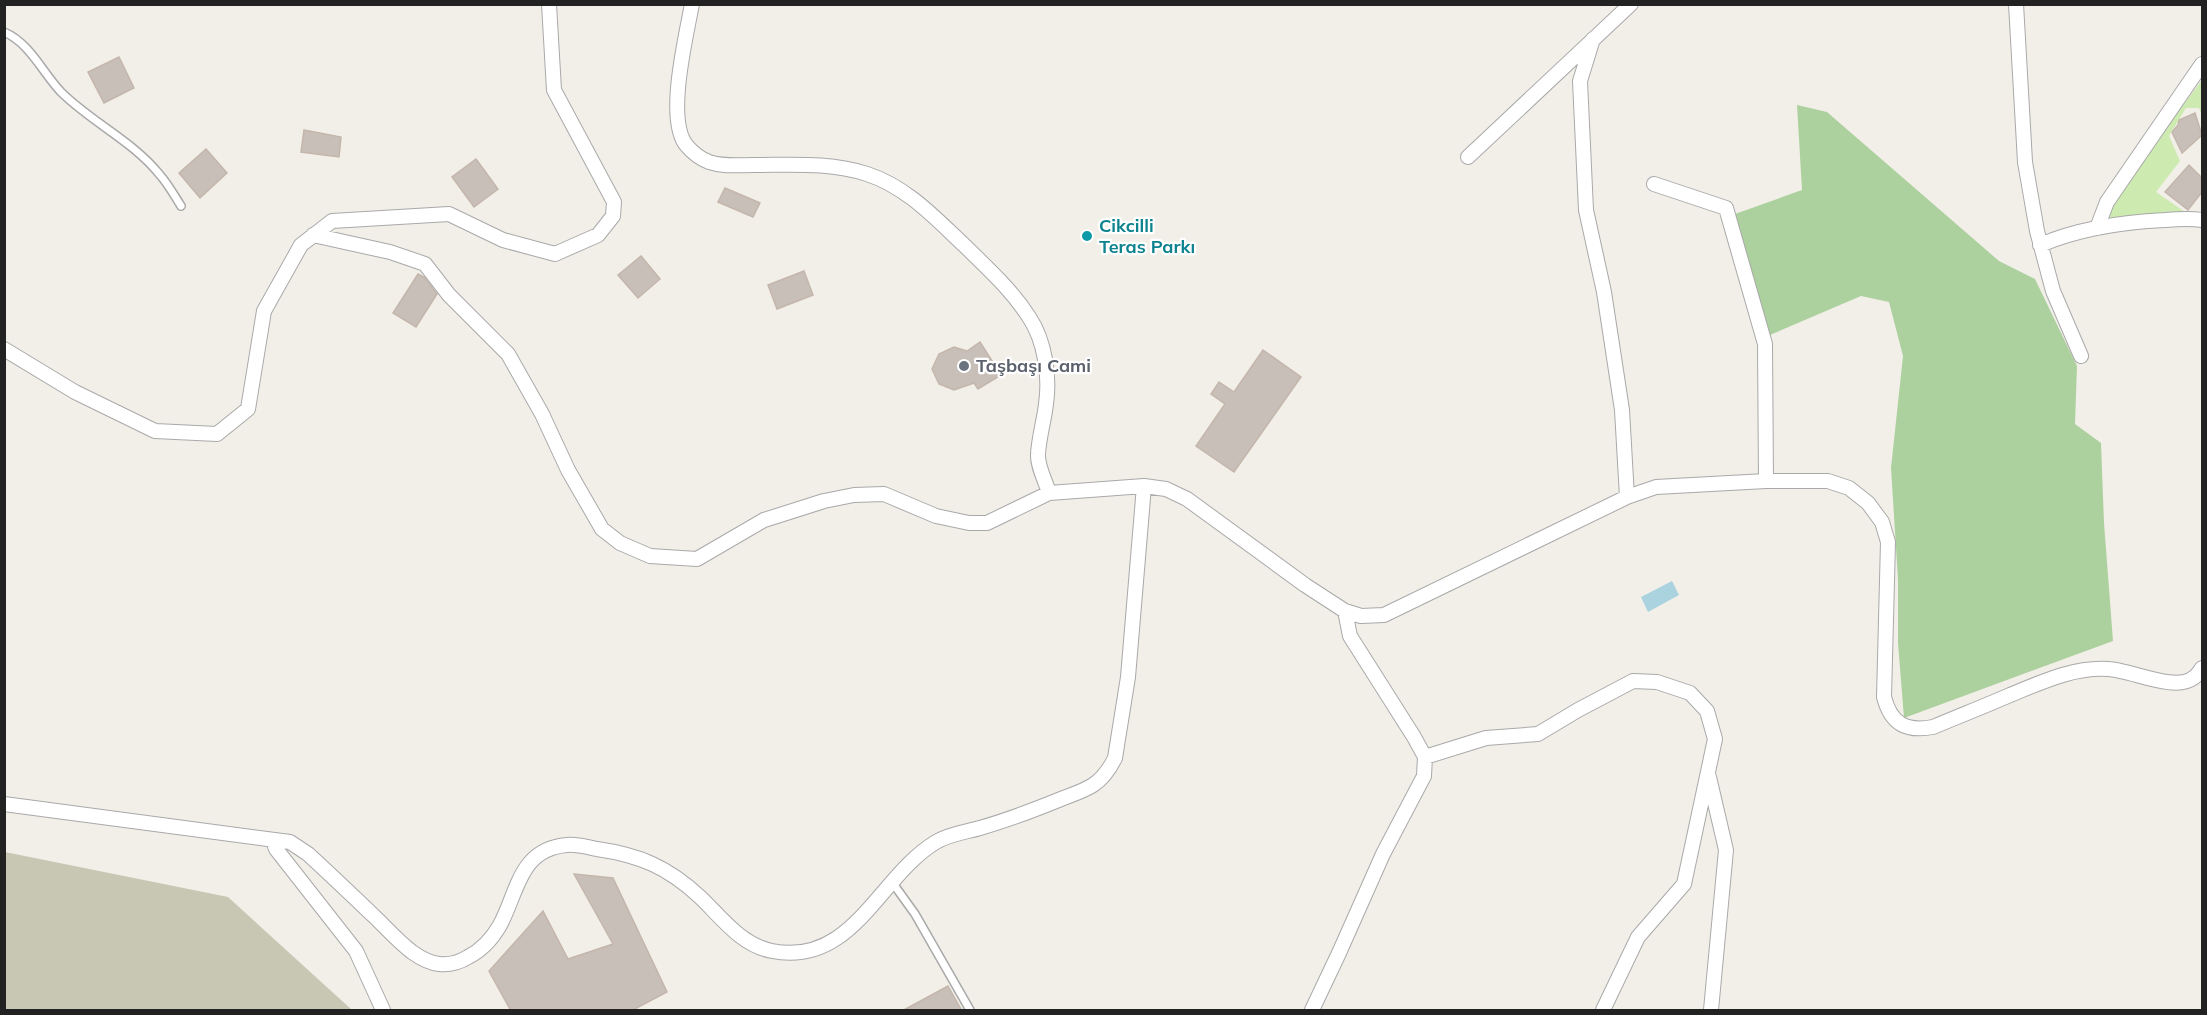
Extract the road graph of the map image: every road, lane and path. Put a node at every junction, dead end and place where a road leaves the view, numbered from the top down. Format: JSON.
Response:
{"nodes":[{"id":1,"x":549,"y":4,"type":"edge"},
{"id":2,"x":692,"y":4,"type":"edge"},
{"id":3,"x":1631,"y":4,"type":"edge"},
{"id":4,"x":2016,"y":4,"type":"edge"},
{"id":5,"x":4,"y":32,"type":"edge"},
{"id":6,"x":1593,"y":39,"type":"junction"},
{"id":7,"x":2202,"y":64,"type":"edge"},
{"id":8,"x":1468,"y":157,"type":"dead end"},
{"id":9,"x":1654,"y":183,"type":"dead end"},
{"id":10,"x":181,"y":206,"type":"dead end"},
{"id":11,"x":2202,"y":220,"type":"edge"},
{"id":12,"x":2097,"y":228,"type":"junction"},
{"id":13,"x":313,"y":235,"type":"junction"},
{"id":14,"x":2040,"y":245,"type":"junction"},
{"id":15,"x":4,"y":349,"type":"edge"},
{"id":16,"x":2080,"y":356,"type":"dead end"},
{"id":17,"x":1766,"y":481,"type":"junction"},
{"id":18,"x":1144,"y":486,"type":"junction"},
{"id":19,"x":1049,"y":493,"type":"junction"},
{"id":20,"x":1627,"y":496,"type":"junction"},
{"id":21,"x":1345,"y":611,"type":"junction"},
{"id":22,"x":2202,"y":668,"type":"edge"},
{"id":23,"x":1425,"y":757,"type":"junction"},
{"id":24,"x":1708,"y":772,"type":"junction"},
{"id":25,"x":4,"y":804,"type":"edge"},
{"id":26,"x":273,"y":841,"type":"junction"},
{"id":27,"x":892,"y":882,"type":"junction"},
{"id":28,"x":383,"y":1011,"type":"edge"},
{"id":29,"x":970,"y":1011,"type":"edge"},
{"id":30,"x":1312,"y":1011,"type":"edge"},
{"id":31,"x":1603,"y":1011,"type":"edge"},
{"id":32,"x":1711,"y":1011,"type":"edge"}],
"edges":[{"from":1,"to":13,"type":"street"},
{"from":2,"to":19,"type":"street"},
{"from":3,"to":6,"type":"street"},
{"from":4,"to":14,"type":"street"},
{"from":5,"to":10,"type":"lane"},
{"from":6,"to":8,"type":"street"},
{"from":6,"to":20,"type":"street"},
{"from":7,"to":12,"type":"street"},
{"from":9,"to":17,"type":"street"},
{"from":11,"to":12,"type":"street"},
{"from":12,"to":14,"type":"street"},
{"from":13,"to":15,"type":"street"},
{"from":13,"to":19,"type":"street"},
{"from":14,"to":16,"type":"street"},
{"from":17,"to":20,"type":"street"},
{"from":17,"to":22,"type":"street"},
{"from":18,"to":19,"type":"street"},
{"from":18,"to":21,"type":"street"},
{"from":18,"to":27,"type":"street"},
{"from":20,"to":21,"type":"street"},
{"from":21,"to":23,"type":"street"},
{"from":23,"to":24,"type":"street"},
{"from":23,"to":30,"type":"street"},
{"from":24,"to":31,"type":"street"},
{"from":24,"to":32,"type":"street"},
{"from":25,"to":26,"type":"street"},
{"from":26,"to":27,"type":"street"},
{"from":26,"to":28,"type":"street"},
{"from":27,"to":29,"type":"lane"}]}
